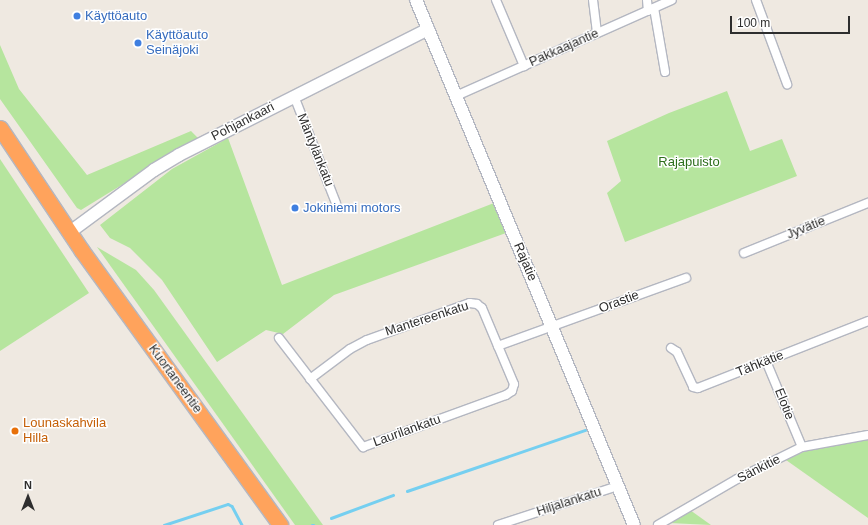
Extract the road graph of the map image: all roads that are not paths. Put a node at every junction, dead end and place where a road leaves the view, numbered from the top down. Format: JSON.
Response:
{"nodes":[{"id":1,"x":416,"y":0,"type":"edge"},
{"id":2,"x":496,"y":0,"type":"edge"},
{"id":3,"x":593,"y":0,"type":"edge"},
{"id":4,"x":647,"y":0,"type":"edge"},
{"id":5,"x":672,"y":0,"type":"edge"},
{"id":6,"x":756,"y":0,"type":"edge"},
{"id":7,"x":651,"y":10,"type":"junction"},
{"id":8,"x":428,"y":29,"type":"junction"},
{"id":9,"x":597,"y":33,"type":"junction"},
{"id":10,"x":524,"y":66,"type":"junction"},
{"id":11,"x":665,"y":72,"type":"dead end"},
{"id":12,"x":787,"y":84,"type":"dead end"},
{"id":13,"x":294,"y":96,"type":"junction"},
{"id":14,"x":456,"y":96,"type":"junction"},
{"id":15,"x":0,"y":128,"type":"edge"},
{"id":16,"x":0,"y":143,"type":"edge"},
{"id":17,"x":336,"y":203,"type":"dead end"},
{"id":18,"x":868,"y":203,"type":"edge"},
{"id":19,"x":70,"y":232,"type":"junction"},
{"id":20,"x":744,"y":254,"type":"dead end"},
{"id":21,"x":686,"y":278,"type":"dead end"},
{"id":22,"x":868,"y":320,"type":"edge"},
{"id":23,"x":553,"y":328,"type":"junction"},
{"id":24,"x":279,"y":338,"type":"dead end"},
{"id":25,"x":498,"y":346,"type":"junction"},
{"id":26,"x":671,"y":348,"type":"dead end"},
{"id":27,"x":766,"y":361,"type":"junction"},
{"id":28,"x":310,"y":380,"type":"junction"},
{"id":29,"x":868,"y":435,"type":"edge"},
{"id":30,"x":802,"y":447,"type":"junction"},
{"id":31,"x":618,"y":486,"type":"junction"},
{"id":32,"x":280,"y":525,"type":"edge"},
{"id":33,"x":498,"y":525,"type":"edge"},
{"id":34,"x":634,"y":525,"type":"edge"},
{"id":35,"x":658,"y":525,"type":"edge"}],
"edges":[{"from":1,"to":8,"type":"street","name":"Rajatie"},
{"from":2,"to":10,"type":"street"},
{"from":3,"to":9,"type":"street"},
{"from":4,"to":7,"type":"street"},
{"from":5,"to":7,"type":"street","name":"Pakkaajantie"},
{"from":6,"to":12,"type":"street"},
{"from":7,"to":9,"type":"street","name":"Pakkaajantie"},
{"from":7,"to":11,"type":"street"},
{"from":8,"to":13,"type":"street","name":"Pohjankaari"},
{"from":8,"to":14,"type":"street","name":"Rajatie"},
{"from":9,"to":10,"type":"street","name":"Pakkaajantie"},
{"from":10,"to":14,"type":"street","name":"Pakkaajantie"},
{"from":13,"to":17,"type":"street","name":"Mäntylänkatu"},
{"from":13,"to":19,"type":"street","name":"Pohjankaari"},
{"from":14,"to":23,"type":"street","name":"Rajatie"},
{"from":15,"to":19,"type":"highway","name":"Kuortaneentie"},
{"from":16,"to":19,"type":"highway","name":"Kuortaneentie"},
{"from":18,"to":20,"type":"street","name":"Jyvätie"},
{"from":19,"to":32,"type":"highway","name":"Kuortaneentie"},
{"from":21,"to":23,"type":"street","name":"Orastie"},
{"from":22,"to":27,"type":"street","name":"Tähkätie"},
{"from":23,"to":25,"type":"street"},
{"from":23,"to":31,"type":"street","name":"Rajatie"},
{"from":24,"to":28,"type":"street","name":"Laurilankatu"},
{"from":25,"to":28,"type":"street","name":"Mantereenkatu"},
{"from":25,"to":28,"type":"street","name":"Laurilankatu"},
{"from":26,"to":27,"type":"street","name":"Tähkätie"},
{"from":27,"to":30,"type":"street","name":"Elotie"},
{"from":29,"to":30,"type":"street","name":"Sänkitie"},
{"from":30,"to":35,"type":"street","name":"Sänkitie"},
{"from":31,"to":33,"type":"street","name":"Hiljalankatu"},
{"from":31,"to":34,"type":"street","name":"Rajatie"}]}
